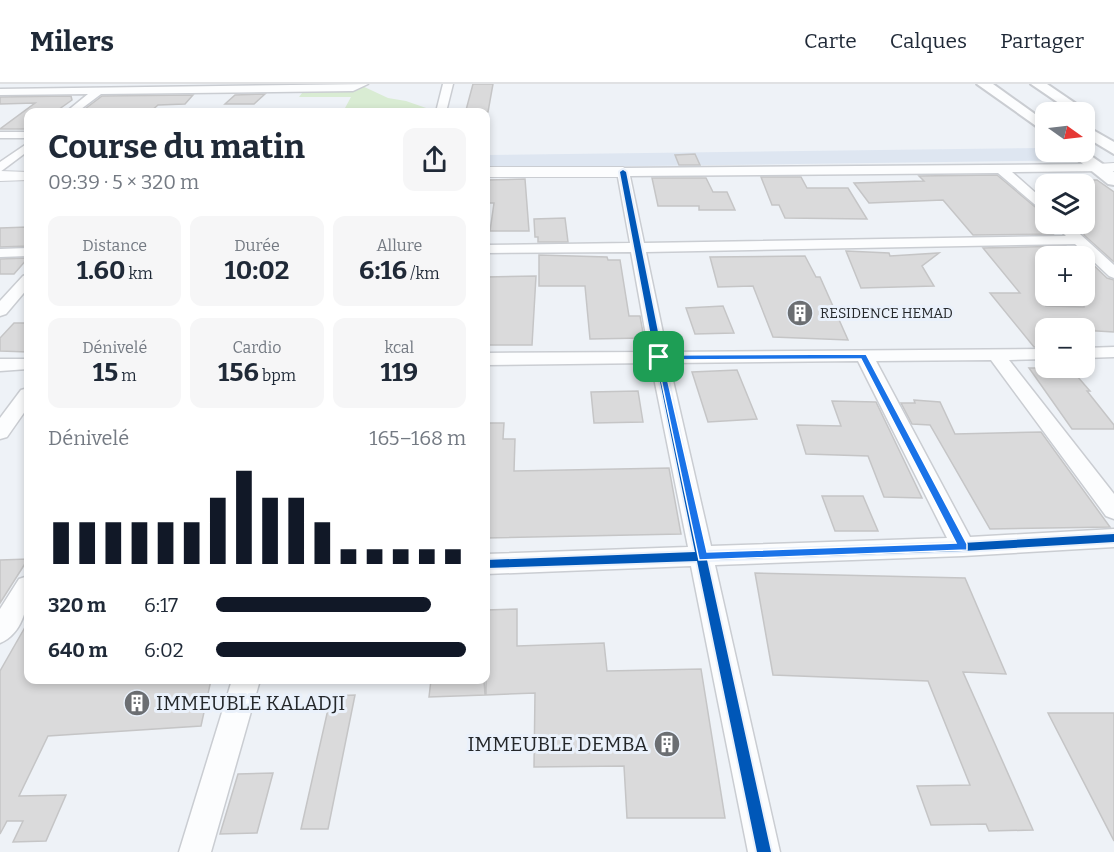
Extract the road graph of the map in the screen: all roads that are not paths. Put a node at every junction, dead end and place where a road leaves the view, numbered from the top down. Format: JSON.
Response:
{"nodes":[{"id":1,"x":108,"y":84,"type":"edge"},
{"id":2,"x":363,"y":84,"type":"edge"},
{"id":3,"x":448,"y":84,"type":"edge"},
{"id":4,"x":984,"y":84,"type":"edge"},
{"id":5,"x":1002,"y":84,"type":"edge"},
{"id":6,"x":98,"y":91,"type":"junction"},
{"id":7,"x":1030,"y":91,"type":"edge"},
{"id":8,"x":0,"y":92,"type":"edge"},
{"id":9,"x":1046,"y":102,"type":"edge"},
{"id":10,"x":1057,"y":102,"type":"edge"},
{"id":11,"x":76,"y":108,"type":"edge"},
{"id":12,"x":442,"y":108,"type":"edge"},
{"id":13,"x":1035,"y":121,"type":"edge"},
{"id":14,"x":1095,"y":122,"type":"edge"},
{"id":15,"x":0,"y":135,"type":"edge"},
{"id":16,"x":24,"y":135,"type":"edge"},
{"id":17,"x":1114,"y":135,"type":"edge"},
{"id":18,"x":1095,"y":136,"type":"edge"},
{"id":19,"x":24,"y":149,"type":"edge"},
{"id":20,"x":1114,"y":149,"type":"edge"},
{"id":21,"x":1095,"y":154,"type":"edge"},
{"id":22,"x":1095,"y":161,"type":"edge"},
{"id":23,"x":1109,"y":167,"type":"edge"},
{"id":24,"x":0,"y":168,"type":"edge"},
{"id":25,"x":1001,"y":168,"type":"junction"},
{"id":26,"x":623,"y":171,"type":"junction"},
{"id":27,"x":490,"y":172,"type":"edge"},
{"id":28,"x":24,"y":176,"type":"edge"},
{"id":29,"x":0,"y":177,"type":"edge"},
{"id":30,"x":1114,"y":180,"type":"edge"},
{"id":31,"x":1035,"y":200,"type":"edge"},
{"id":32,"x":1072,"y":234,"type":"edge"},
{"id":33,"x":1079,"y":240,"type":"junction"},
{"id":34,"x":639,"y":247,"type":"junction"},
{"id":35,"x":490,"y":249,"type":"edge"},
{"id":36,"x":24,"y":252,"type":"edge"},
{"id":37,"x":0,"y":253,"type":"edge"},
{"id":38,"x":1114,"y":273,"type":"edge"},
{"id":39,"x":24,"y":284,"type":"edge"},
{"id":40,"x":0,"y":311,"type":"edge"},
{"id":41,"x":1114,"y":352,"type":"edge"},
{"id":42,"x":1095,"y":353,"type":"edge"},
{"id":43,"x":1035,"y":354,"type":"edge"},
{"id":44,"x":996,"y":355,"type":"junction"},
{"id":45,"x":864,"y":356,"type":"junction"},
{"id":46,"x":659,"y":357,"type":"junction"},
{"id":47,"x":490,"y":359,"type":"edge"},
{"id":48,"x":24,"y":364,"type":"edge"},
{"id":49,"x":0,"y":365,"type":"edge"},
{"id":50,"x":24,"y":399,"type":"edge"},
{"id":51,"x":0,"y":432,"type":"edge"},
{"id":52,"x":1114,"y":510,"type":"edge"},
{"id":53,"x":1114,"y":538,"type":"edge"},
{"id":54,"x":963,"y":547,"type":"junction"},
{"id":55,"x":702,"y":556,"type":"junction"},
{"id":56,"x":490,"y":564,"type":"edge"},
{"id":57,"x":24,"y":592,"type":"edge"},
{"id":58,"x":0,"y":631,"type":"edge"},
{"id":59,"x":245,"y":684,"type":"edge"},
{"id":60,"x":195,"y":852,"type":"edge"},
{"id":61,"x":764,"y":852,"type":"edge"}],
"edges":[{"from":1,"to":6,"type":"street"},
{"from":2,"to":6,"type":"street"},
{"from":3,"to":12,"type":"street"},
{"from":4,"to":13,"type":"main road"},
{"from":5,"to":7,"type":"main road"},
{"from":6,"to":8,"type":"street"},
{"from":6,"to":11,"type":"street"},
{"from":7,"to":9,"type":"main road"},
{"from":7,"to":10,"type":"main road"},
{"from":14,"to":17,"type":"main road"},
{"from":15,"to":16,"type":"street"},
{"from":18,"to":20,"type":"main road"},
{"from":19,"to":24,"type":"street"},
{"from":21,"to":23,"type":"main road"},
{"from":22,"to":23,"type":"main road"},
{"from":23,"to":25,"type":"street"},
{"from":23,"to":30,"type":"main road"},
{"from":25,"to":26,"type":"street"},
{"from":25,"to":31,"type":"street"},
{"from":26,"to":27,"type":"street"},
{"from":26,"to":34,"type":"street"},
{"from":28,"to":29,"type":"street"},
{"from":32,"to":33,"type":"street"},
{"from":33,"to":34,"type":"street"},
{"from":33,"to":38,"type":"street"},
{"from":34,"to":35,"type":"street"},
{"from":34,"to":46,"type":"street"},
{"from":36,"to":37,"type":"street"},
{"from":39,"to":40,"type":"street"},
{"from":41,"to":42,"type":"street"},
{"from":43,"to":44,"type":"street"},
{"from":44,"to":45,"type":"street"},
{"from":44,"to":52,"type":"street"},
{"from":45,"to":46,"type":"street"},
{"from":45,"to":54,"type":"street"},
{"from":46,"to":47,"type":"street"},
{"from":46,"to":55,"type":"street"},
{"from":48,"to":49,"type":"street"},
{"from":50,"to":51,"type":"street"},
{"from":53,"to":54,"type":"street"},
{"from":54,"to":55,"type":"street"},
{"from":55,"to":56,"type":"street"},
{"from":55,"to":61,"type":"street"},
{"from":57,"to":58,"type":"street"},
{"from":59,"to":60,"type":"street"}]}
